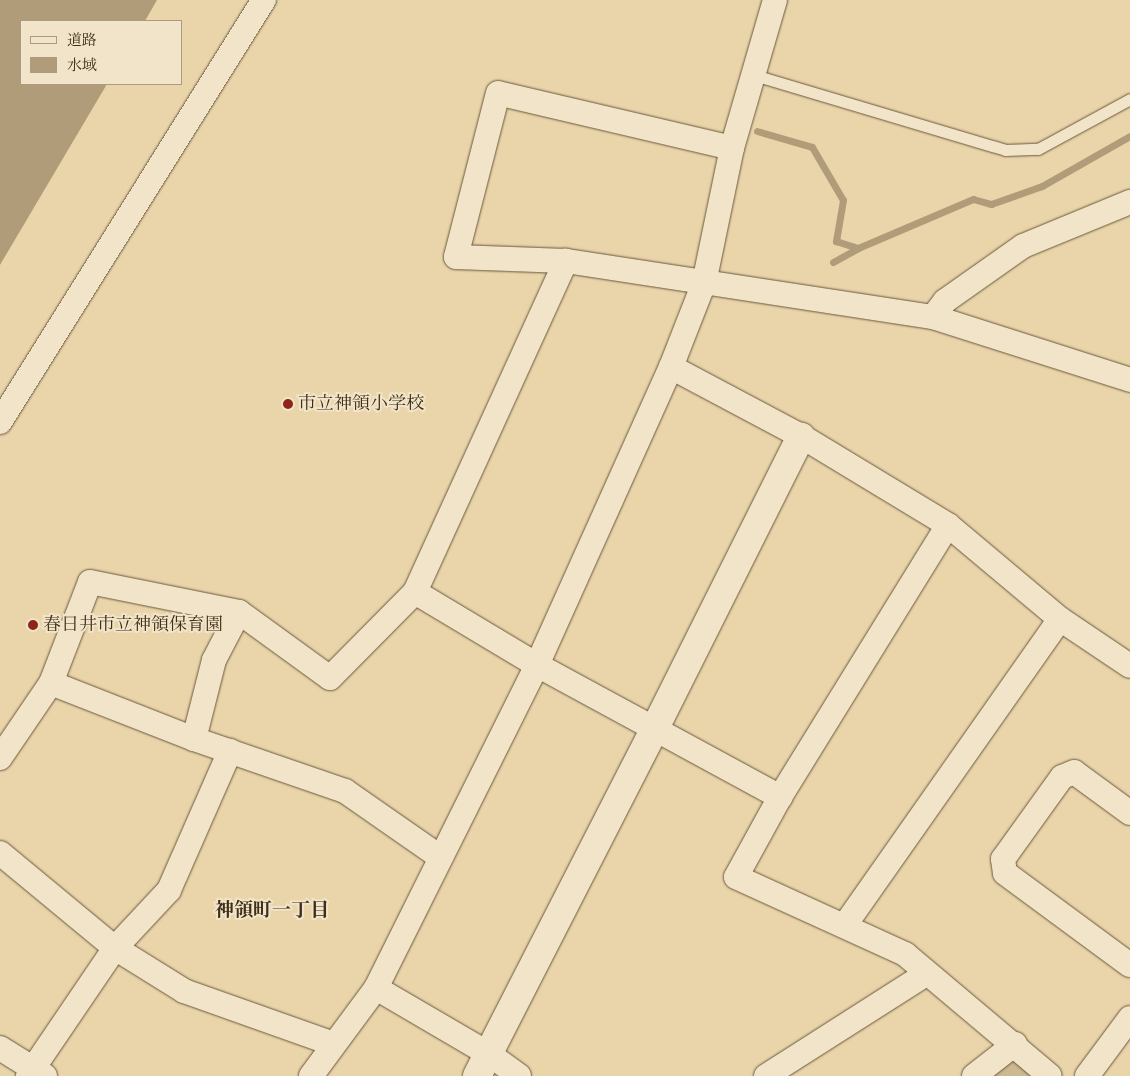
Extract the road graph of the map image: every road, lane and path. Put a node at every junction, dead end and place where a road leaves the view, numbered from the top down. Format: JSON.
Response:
{"nodes":[{"id":1,"x":264,"y":0,"type":"edge"},
{"id":2,"x":775,"y":0,"type":"edge"},
{"id":3,"x":754,"y":75,"type":"junction"},
{"id":4,"x":1130,"y":99,"type":"edge"},
{"id":5,"x":732,"y":148,"type":"junction"},
{"id":6,"x":1130,"y":202,"type":"edge"},
{"id":7,"x":566,"y":261,"type":"junction"},
{"id":8,"x":704,"y":283,"type":"junction"},
{"id":9,"x":933,"y":317,"type":"junction"},
{"id":10,"x":670,"y":367,"type":"junction"},
{"id":11,"x":1130,"y":380,"type":"edge"},
{"id":12,"x":0,"y":422,"type":"edge"},
{"id":13,"x":801,"y":436,"type":"junction"},
{"id":14,"x":948,"y":525,"type":"junction"},
{"id":15,"x":415,"y":592,"type":"junction"},
{"id":16,"x":239,"y":612,"type":"junction"},
{"id":17,"x":1060,"y":619,"type":"junction"},
{"id":18,"x":537,"y":665,"type":"junction"},
{"id":19,"x":1130,"y":666,"type":"edge"},
{"id":20,"x":51,"y":682,"type":"junction"},
{"id":21,"x":655,"y":728,"type":"junction"},
{"id":22,"x":194,"y":739,"type":"junction"},
{"id":23,"x":230,"y":751,"type":"junction"},
{"id":24,"x":0,"y":758,"type":"edge"},
{"id":25,"x":780,"y":797,"type":"junction"},
{"id":26,"x":1130,"y":813,"type":"edge"},
{"id":27,"x":0,"y":853,"type":"edge"},
{"id":28,"x":440,"y":857,"type":"junction"},
{"id":29,"x":845,"y":925,"type":"junction"},
{"id":30,"x":115,"y":948,"type":"junction"},
{"id":31,"x":1130,"y":965,"type":"edge"},
{"id":32,"x":926,"y":974,"type":"junction"},
{"id":33,"x":376,"y":988,"type":"junction"},
{"id":34,"x":1130,"y":1018,"type":"edge"},
{"id":35,"x":334,"y":1044,"type":"junction"},
{"id":36,"x":1015,"y":1044,"type":"junction"},
{"id":37,"x":0,"y":1048,"type":"edge"},
{"id":38,"x":483,"y":1065,"type":"edge"},
{"id":39,"x":36,"y":1074,"type":"edge"},
{"id":40,"x":311,"y":1076,"type":"edge"},
{"id":41,"x":519,"y":1076,"type":"edge"},
{"id":42,"x":766,"y":1076,"type":"edge"},
{"id":43,"x":974,"y":1076,"type":"edge"},
{"id":44,"x":1050,"y":1076,"type":"edge"},
{"id":45,"x":1087,"y":1076,"type":"edge"}],
"edges":[{"from":1,"to":12,"type":"street"},
{"from":2,"to":3,"type":"street"},
{"from":3,"to":4,"type":"lane"},
{"from":3,"to":5,"type":"street"},
{"from":5,"to":7,"type":"street"},
{"from":5,"to":8,"type":"street"},
{"from":6,"to":9,"type":"street"},
{"from":7,"to":8,"type":"street"},
{"from":7,"to":15,"type":"street"},
{"from":8,"to":9,"type":"street"},
{"from":8,"to":10,"type":"street"},
{"from":9,"to":11,"type":"street"},
{"from":10,"to":13,"type":"street"},
{"from":10,"to":18,"type":"street"},
{"from":13,"to":14,"type":"street"},
{"from":13,"to":21,"type":"street"},
{"from":14,"to":17,"type":"street"},
{"from":14,"to":25,"type":"street"},
{"from":15,"to":16,"type":"street"},
{"from":15,"to":18,"type":"street"},
{"from":16,"to":20,"type":"street"},
{"from":16,"to":22,"type":"street"},
{"from":17,"to":19,"type":"street"},
{"from":17,"to":29,"type":"street"},
{"from":18,"to":21,"type":"street"},
{"from":18,"to":28,"type":"street"},
{"from":20,"to":22,"type":"street"},
{"from":20,"to":24,"type":"street"},
{"from":21,"to":25,"type":"street"},
{"from":21,"to":38,"type":"street"},
{"from":22,"to":23,"type":"street"},
{"from":23,"to":28,"type":"street"},
{"from":23,"to":30,"type":"street"},
{"from":25,"to":29,"type":"street"},
{"from":26,"to":31,"type":"street"},
{"from":27,"to":30,"type":"street"},
{"from":28,"to":33,"type":"street"},
{"from":29,"to":32,"type":"street"},
{"from":30,"to":35,"type":"street"},
{"from":30,"to":39,"type":"street"},
{"from":32,"to":36,"type":"street"},
{"from":32,"to":42,"type":"street"},
{"from":33,"to":35,"type":"street"},
{"from":33,"to":38,"type":"street"},
{"from":34,"to":45,"type":"street"},
{"from":35,"to":40,"type":"street"},
{"from":36,"to":43,"type":"street"},
{"from":36,"to":44,"type":"street"},
{"from":37,"to":39,"type":"street"},
{"from":38,"to":41,"type":"street"}]}
